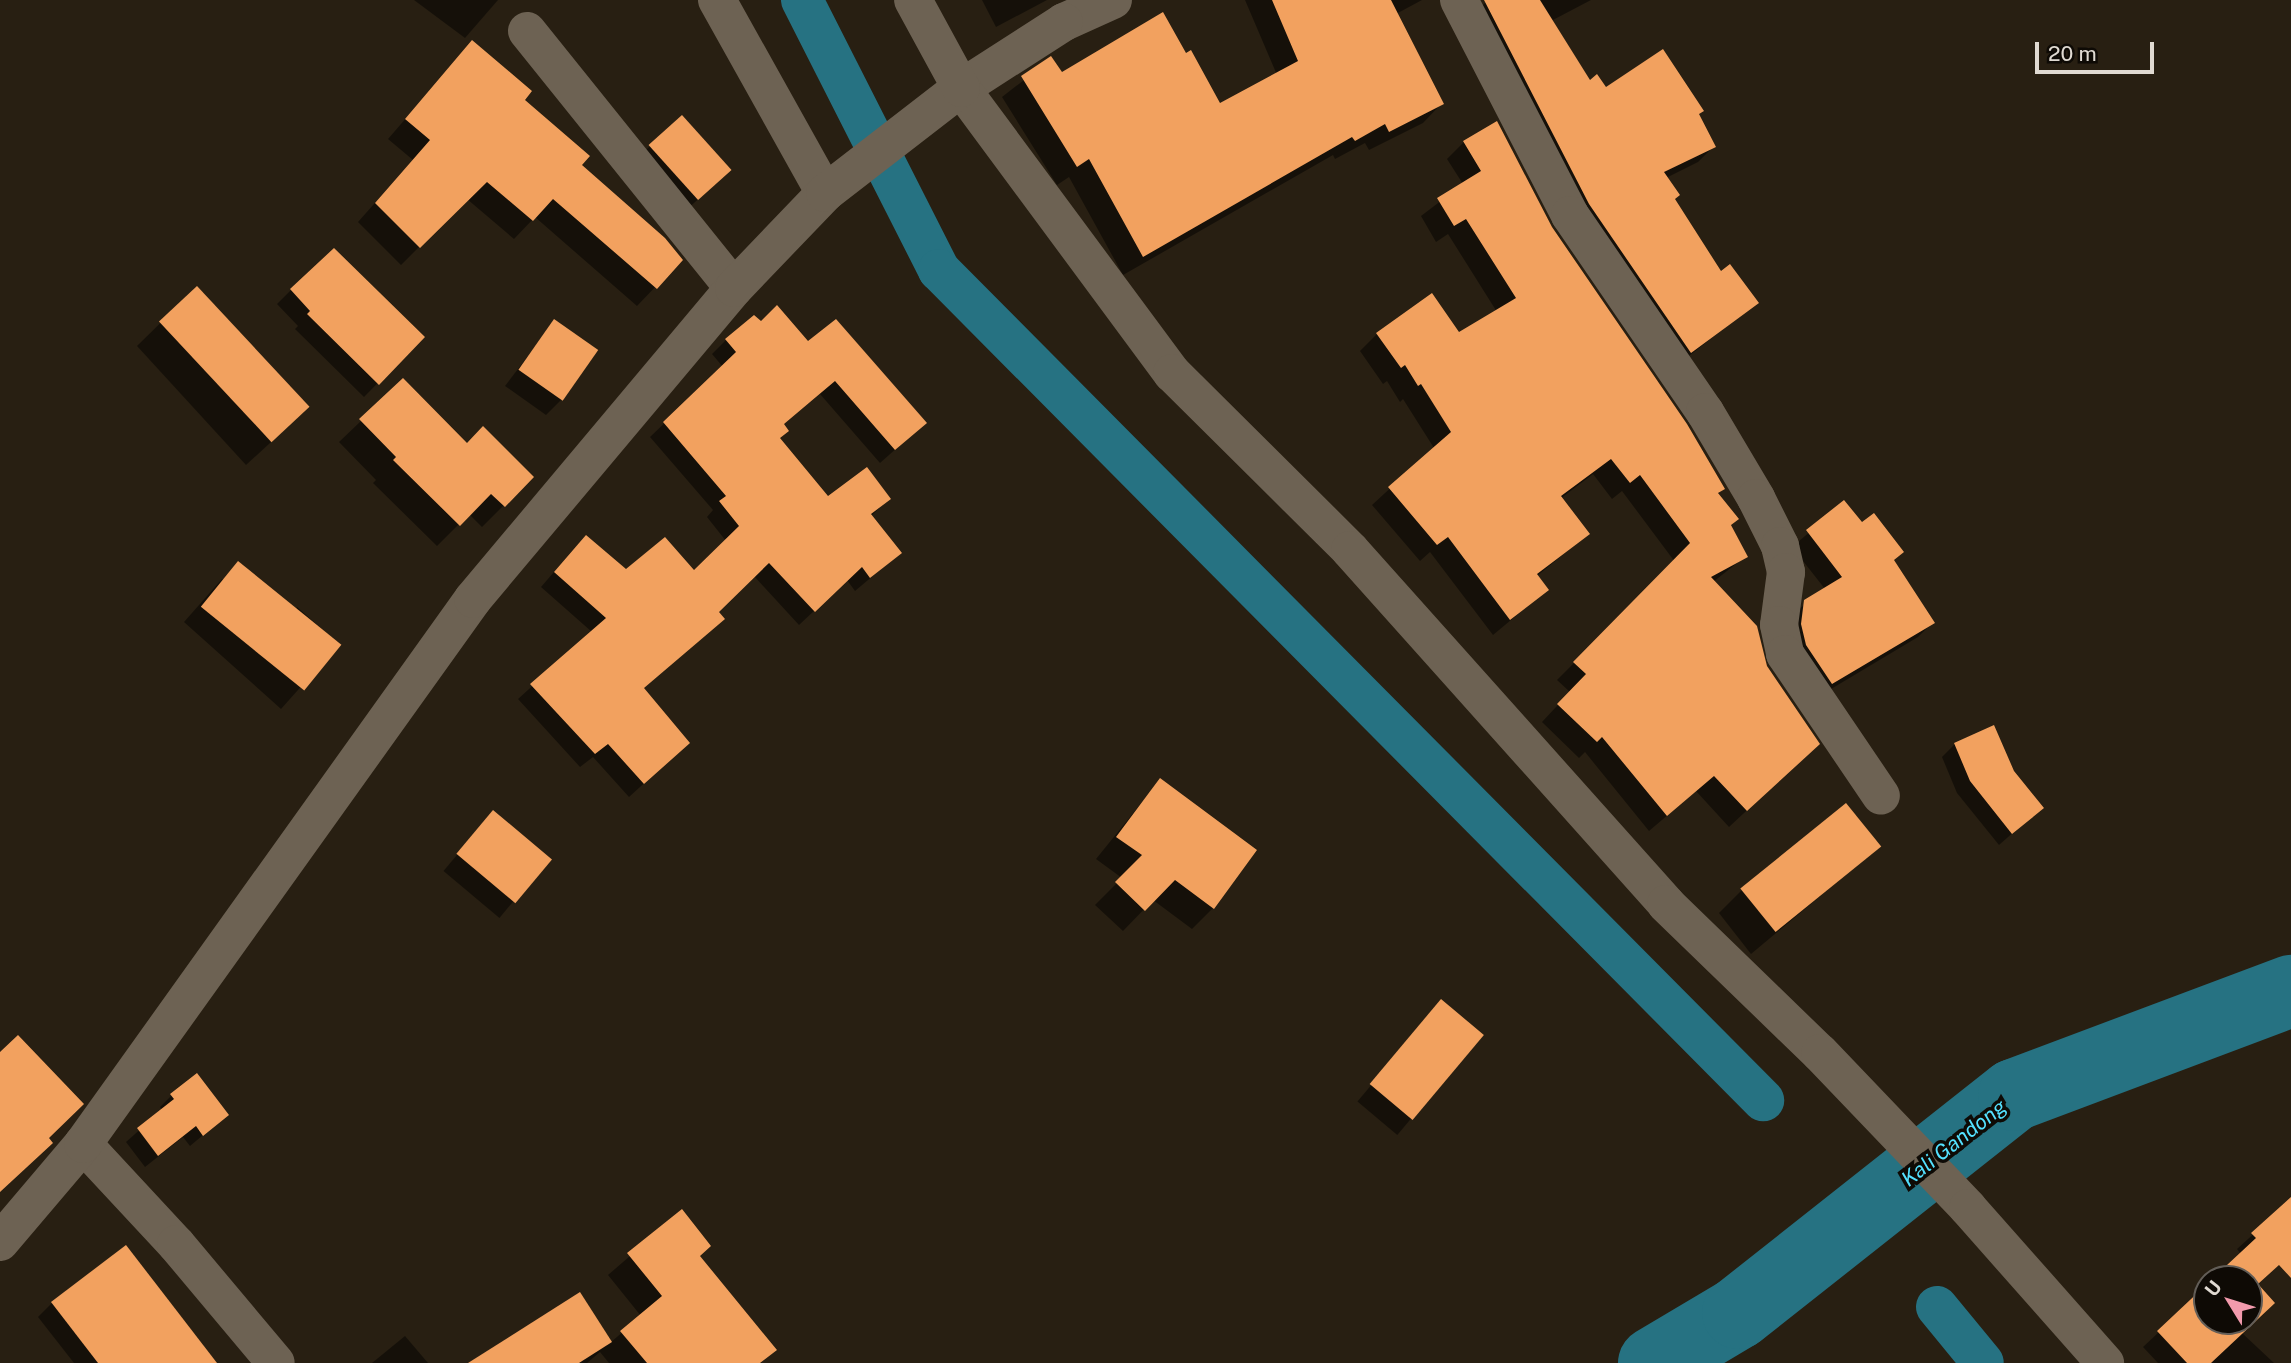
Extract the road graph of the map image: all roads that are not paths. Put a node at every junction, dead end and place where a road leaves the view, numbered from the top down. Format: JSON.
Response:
{"nodes":[{"id":1,"x":717,"y":0,"type":"edge"},
{"id":2,"x":913,"y":0,"type":"edge"},
{"id":3,"x":1114,"y":0,"type":"edge"},
{"id":4,"x":1459,"y":0,"type":"edge"},
{"id":5,"x":527,"y":31,"type":"dead end"},
{"id":6,"x":961,"y":88,"type":"junction"},
{"id":7,"x":839,"y":181,"type":"junction"},
{"id":8,"x":734,"y":288,"type":"junction"},
{"id":9,"x":1881,"y":796,"type":"dead end"},
{"id":10,"x":83,"y":1144,"type":"junction"},
{"id":11,"x":6,"y":1223,"type":"edge"},
{"id":12,"x":276,"y":1363,"type":"edge"},
{"id":13,"x":2105,"y":1363,"type":"edge"}],
"edges":[{"from":1,"to":7,"type":"street"},
{"from":2,"to":6,"type":"street"},
{"from":3,"to":6,"type":"street"},
{"from":4,"to":9,"type":"street"},
{"from":5,"to":8,"type":"street"},
{"from":6,"to":7,"type":"street"},
{"from":6,"to":13,"type":"street"},
{"from":7,"to":8,"type":"street"},
{"from":8,"to":10,"type":"street"},
{"from":10,"to":11,"type":"street"},
{"from":10,"to":12,"type":"street"}]}
